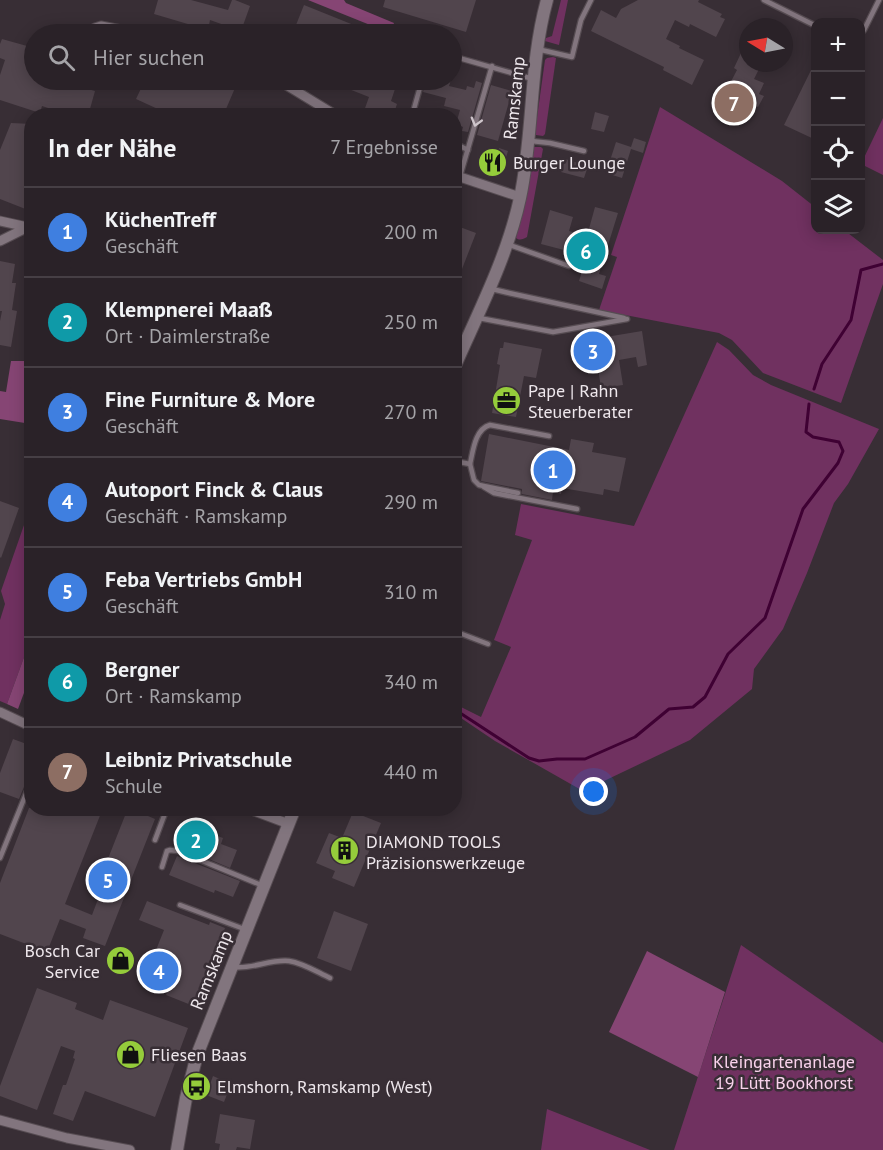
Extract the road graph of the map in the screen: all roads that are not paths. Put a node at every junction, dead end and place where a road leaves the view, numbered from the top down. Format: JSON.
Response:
{"nodes":[{"id":1,"x":547,"y":0,"type":"edge"},
{"id":2,"x":591,"y":0,"type":"edge"},
{"id":3,"x":764,"y":0,"type":"edge"},
{"id":4,"x":879,"y":0,"type":"edge"},
{"id":5,"x":811,"y":24,"type":"edge"},
{"id":6,"x":865,"y":28,"type":"edge"},
{"id":7,"x":537,"y":49,"type":"junction"},
{"id":8,"x":462,"y":58,"type":"edge"},
{"id":9,"x":492,"y":66,"type":"junction"},
{"id":10,"x":534,"y":79,"type":"junction"},
{"id":11,"x":294,"y":90,"type":"edge"},
{"id":12,"x":420,"y":90,"type":"edge"},
{"id":13,"x":324,"y":108,"type":"edge"},
{"id":14,"x":414,"y":108,"type":"edge"},
{"id":15,"x":528,"y":141,"type":"junction"},
{"id":16,"x":462,"y":147,"type":"edge"},
{"id":17,"x":468,"y":150,"type":"junction"},
{"id":18,"x":584,"y":151,"type":"dead end"},
{"id":19,"x":462,"y":164,"type":"edge"},
{"id":20,"x":462,"y":178,"type":"edge"},
{"id":21,"x":520,"y":197,"type":"junction"},
{"id":22,"x":0,"y":221,"type":"edge"},
{"id":23,"x":24,"y":227,"type":"edge"},
{"id":24,"x":24,"y":231,"type":"edge"},
{"id":25,"x":0,"y":241,"type":"edge"},
{"id":26,"x":507,"y":244,"type":"junction"},
{"id":27,"x":569,"y":266,"type":"dead end"},
{"id":28,"x":490,"y":288,"type":"junction"},
{"id":29,"x":477,"y":318,"type":"junction"},
{"id":30,"x":462,"y":351,"type":"edge"},
{"id":31,"x":549,"y":436,"type":"dead end"},
{"id":32,"x":462,"y":462,"type":"edge"},
{"id":33,"x":470,"y":464,"type":"junction"},
{"id":34,"x":484,"y":486,"type":"junction"},
{"id":35,"x":518,"y":493,"type":"dead end"},
{"id":36,"x":577,"y":509,"type":"dead end"},
{"id":37,"x":462,"y":634,"type":"edge"},
{"id":38,"x":488,"y":644,"type":"dead end"},
{"id":39,"x":0,"y":712,"type":"edge"},
{"id":40,"x":24,"y":722,"type":"edge"},
{"id":41,"x":24,"y":800,"type":"edge"},
{"id":42,"x":165,"y":816,"type":"edge"},
{"id":43,"x":268,"y":816,"type":"edge"},
{"id":44,"x":292,"y":816,"type":"edge"},
{"id":45,"x":289,"y":824,"type":"junction"},
{"id":46,"x":155,"y":840,"type":"dead end"},
{"id":47,"x":0,"y":858,"type":"edge"},
{"id":48,"x":162,"y":867,"type":"dead end"},
{"id":49,"x":264,"y":886,"type":"junction"},
{"id":50,"x":180,"y":905,"type":"dead end"},
{"id":51,"x":247,"y":930,"type":"junction"},
{"id":52,"x":232,"y":967,"type":"junction"},
{"id":53,"x":330,"y":978,"type":"dead end"},
{"id":54,"x":0,"y":1120,"type":"edge"},
{"id":55,"x":130,"y":1150,"type":"edge"},
{"id":56,"x":177,"y":1150,"type":"edge"}],
"edges":[{"from":1,"to":7,"type":"street","name":"Ramskamp"},
{"from":2,"to":7,"type":"lane"},
{"from":3,"to":5,"type":"lane"},
{"from":4,"to":6,"type":"lane"},
{"from":7,"to":10,"type":"street","name":"Ramskamp"},
{"from":8,"to":9,"type":"lane"},
{"from":9,"to":10,"type":"lane"},
{"from":9,"to":17,"type":"lane","one_way":true},
{"from":10,"to":15,"type":"street","name":"Ramskamp"},
{"from":11,"to":13,"type":"street"},
{"from":12,"to":14,"type":"lane"},
{"from":15,"to":18,"type":"lane"},
{"from":15,"to":21,"type":"street","name":"Ramskamp"},
{"from":16,"to":17,"type":"lane"},
{"from":17,"to":19,"type":"lane"},
{"from":20,"to":21,"type":"street"},
{"from":21,"to":26,"type":"street","name":"Ramskamp"},
{"from":22,"to":23,"type":"street"},
{"from":24,"to":25,"type":"street"},
{"from":26,"to":27,"type":"lane"},
{"from":26,"to":28,"type":"street","name":"Ramskamp"},
{"from":28,"to":29,"type":"street","name":"Ramskamp"},
{"from":28,"to":29,"type":"lane"},
{"from":29,"to":30,"type":"street","name":"Ramskamp"},
{"from":31,"to":33,"type":"lane"},
{"from":32,"to":33,"type":"lane"},
{"from":33,"to":34,"type":"lane"},
{"from":34,"to":35,"type":"lane"},
{"from":34,"to":36,"type":"lane"},
{"from":37,"to":38,"type":"lane"},
{"from":39,"to":40,"type":"street"},
{"from":41,"to":47,"type":"lane"},
{"from":42,"to":46,"type":"lane"},
{"from":43,"to":45,"type":"street"},
{"from":44,"to":45,"type":"street","name":"Ramskamp"},
{"from":45,"to":49,"type":"street","name":"Ramskamp"},
{"from":48,"to":49,"type":"lane"},
{"from":49,"to":51,"type":"street","name":"Ramskamp"},
{"from":50,"to":51,"type":"lane"},
{"from":51,"to":52,"type":"street","name":"Ramskamp"},
{"from":52,"to":53,"type":"lane"},
{"from":52,"to":56,"type":"street","name":"Ramskamp"},
{"from":54,"to":55,"type":"street"}]}
